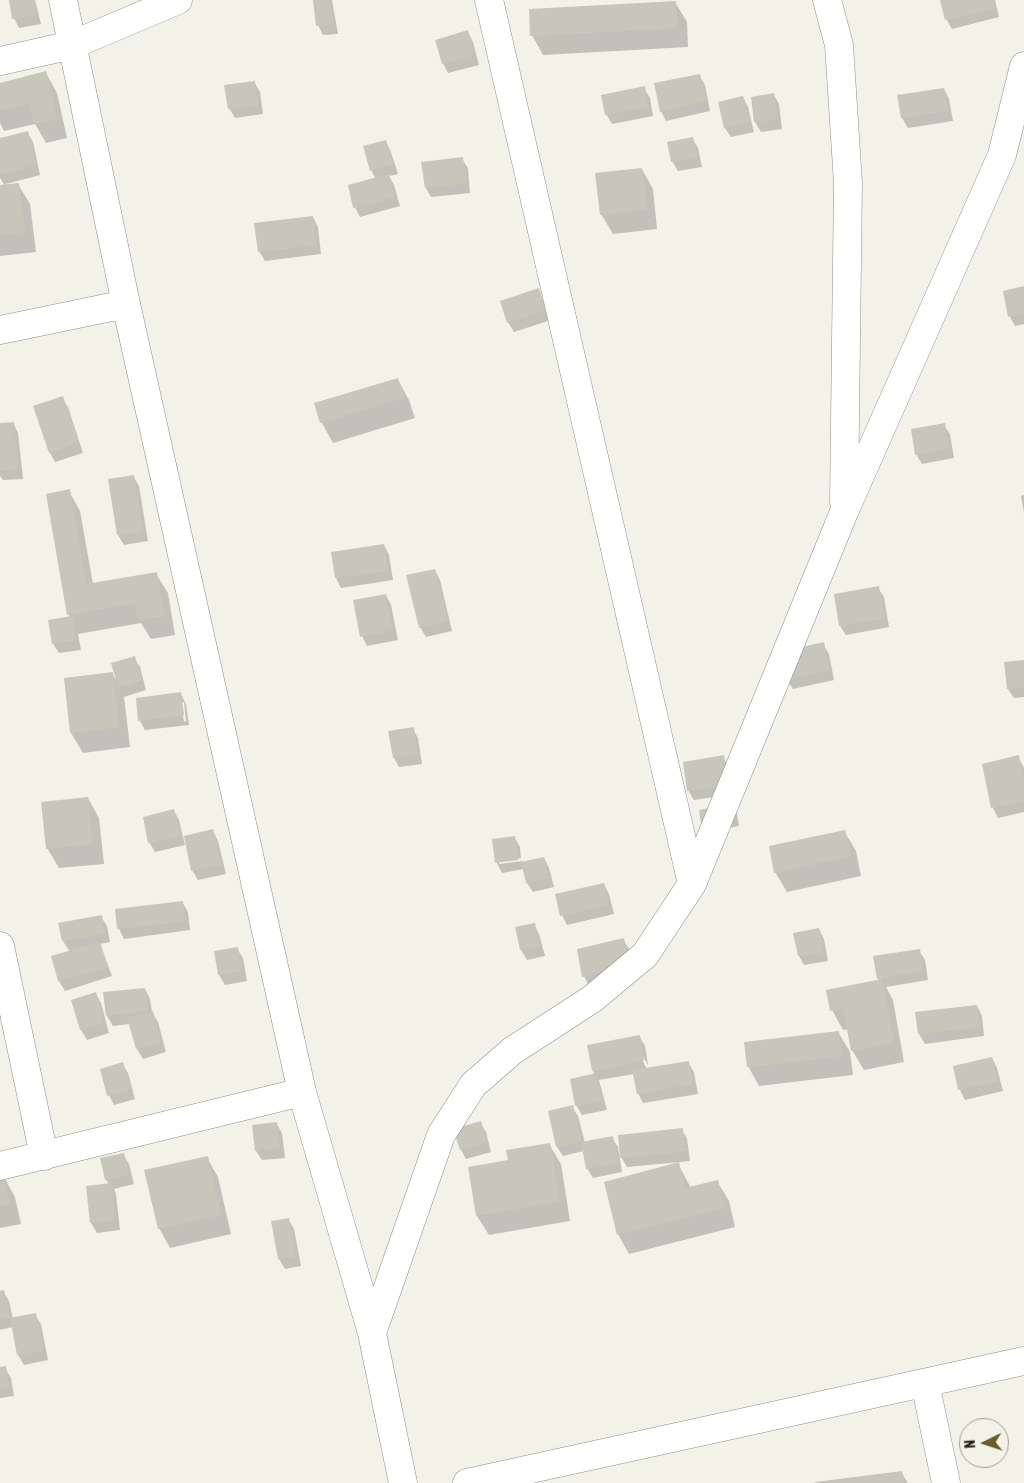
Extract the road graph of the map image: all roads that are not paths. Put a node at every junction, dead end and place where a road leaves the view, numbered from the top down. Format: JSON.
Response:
{"nodes":[{"id":1,"x":62,"y":0,"type":"edge"},
{"id":2,"x":178,"y":0,"type":"edge"},
{"id":3,"x":489,"y":0,"type":"edge"},
{"id":4,"x":827,"y":0,"type":"edge"},
{"id":5,"x":72,"y":45,"type":"junction"},
{"id":6,"x":0,"y":61,"type":"edge"},
{"id":7,"x":1024,"y":66,"type":"edge"},
{"id":8,"x":126,"y":304,"type":"junction"},
{"id":9,"x":0,"y":330,"type":"edge"},
{"id":10,"x":844,"y":512,"type":"junction"},
{"id":11,"x":692,"y":884,"type":"junction"},
{"id":12,"x":0,"y":946,"type":"edge"},
{"id":13,"x":302,"y":1092,"type":"junction"},
{"id":14,"x":44,"y":1156,"type":"junction"},
{"id":15,"x":0,"y":1166,"type":"edge"},
{"id":16,"x":372,"y":1333,"type":"junction"},
{"id":17,"x":1024,"y":1361,"type":"edge"},
{"id":18,"x":925,"y":1383,"type":"junction"},
{"id":19,"x":403,"y":1483,"type":"edge"},
{"id":20,"x":467,"y":1483,"type":"edge"},
{"id":21,"x":946,"y":1483,"type":"edge"}],
"edges":[{"from":1,"to":5,"type":"street"},
{"from":2,"to":5,"type":"street"},
{"from":3,"to":11,"type":"street"},
{"from":4,"to":10,"type":"street"},
{"from":5,"to":6,"type":"street"},
{"from":5,"to":8,"type":"street"},
{"from":7,"to":10,"type":"street"},
{"from":8,"to":9,"type":"street"},
{"from":8,"to":13,"type":"street"},
{"from":10,"to":11,"type":"street"},
{"from":11,"to":16,"type":"street"},
{"from":12,"to":14,"type":"street"},
{"from":13,"to":14,"type":"street"},
{"from":13,"to":16,"type":"street"},
{"from":14,"to":15,"type":"street"},
{"from":16,"to":19,"type":"street"},
{"from":17,"to":18,"type":"street"},
{"from":18,"to":20,"type":"street"},
{"from":18,"to":21,"type":"street"}]}
